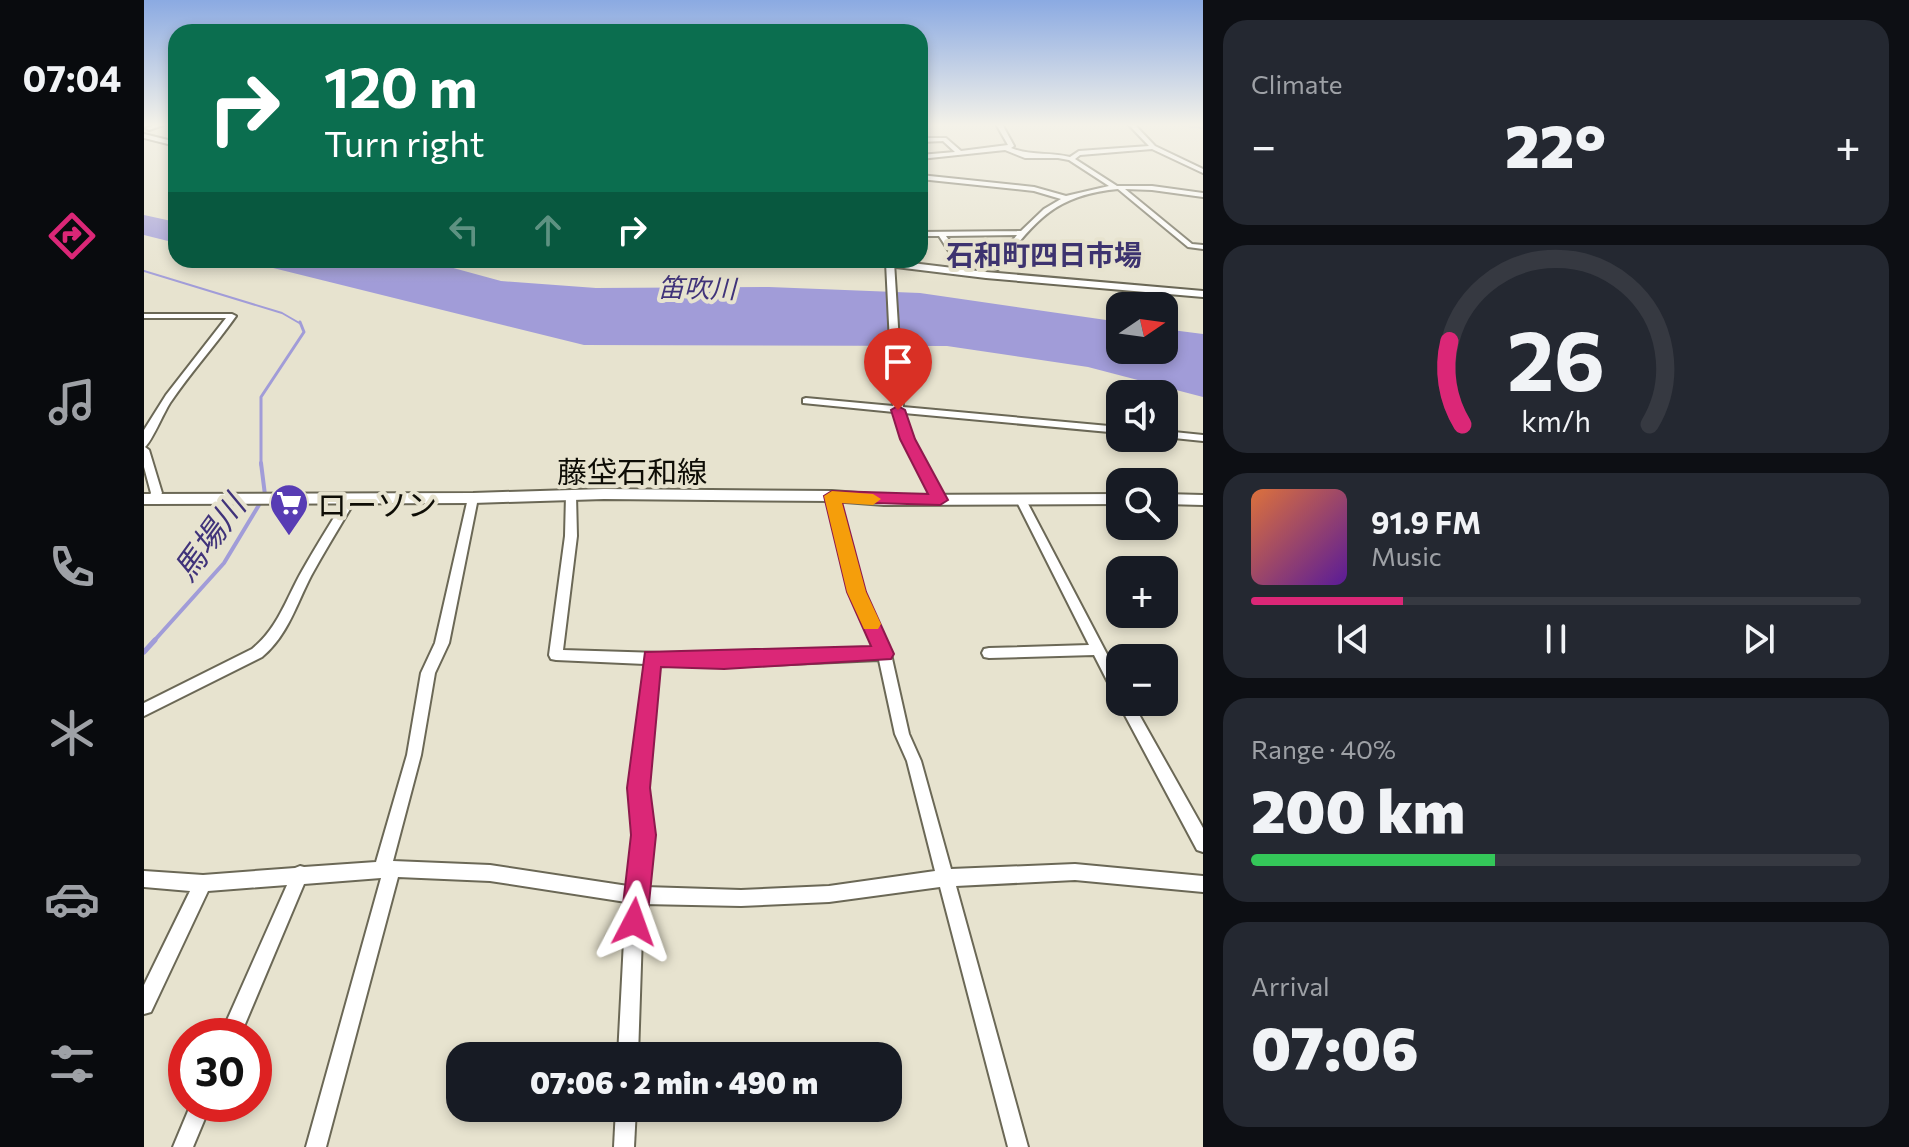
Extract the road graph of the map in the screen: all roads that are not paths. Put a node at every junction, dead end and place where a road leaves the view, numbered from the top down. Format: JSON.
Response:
{"nodes":[{"id":1,"x":928,"y":178,"type":"edge"},
{"id":2,"x":1101,"y":178,"type":"edge"},
{"id":3,"x":1118,"y":188,"type":"junction"},
{"id":4,"x":1203,"y":188,"type":"edge"},
{"id":5,"x":1189,"y":193,"type":"junction"},
{"id":6,"x":1203,"y":195,"type":"edge"},
{"id":7,"x":1066,"y":198,"type":"junction"},
{"id":8,"x":941,"y":233,"type":"junction"},
{"id":9,"x":1023,"y":233,"type":"junction"},
{"id":10,"x":928,"y":234,"type":"edge"},
{"id":11,"x":1203,"y":247,"type":"edge"},
{"id":12,"x":957,"y":257,"type":"dead end"},
{"id":13,"x":995,"y":267,"type":"dead end"},
{"id":14,"x":890,"y":268,"type":"edge"},
{"id":15,"x":918,"y":268,"type":"edge"},
{"id":16,"x":1203,"y":294,"type":"edge"},
{"id":17,"x":144,"y":316,"type":"edge"},
{"id":18,"x":806,"y":401,"type":"dead end"},
{"id":19,"x":898,"y":408,"type":"junction"},
{"id":20,"x":1106,"y":429,"type":"edge"},
{"id":21,"x":1178,"y":435,"type":"edge"},
{"id":22,"x":1203,"y":438,"type":"edge"},
{"id":23,"x":144,"y":447,"type":"edge"},
{"id":24,"x":571,"y":495,"type":"junction"},
{"id":25,"x":832,"y":496,"type":"junction"},
{"id":26,"x":473,"y":498,"type":"junction"},
{"id":27,"x":148,"y":499,"type":"edge"},
{"id":28,"x":351,"y":499,"type":"junction"},
{"id":29,"x":1106,"y":499,"type":"edge"},
{"id":30,"x":1178,"y":499,"type":"edge"},
{"id":31,"x":940,"y":500,"type":"junction"},
{"id":32,"x":1021,"y":500,"type":"junction"},
{"id":33,"x":1202,"y":500,"type":"edge"},
{"id":34,"x":1098,"y":650,"type":"junction"},
{"id":35,"x":989,"y":653,"type":"dead end"},
{"id":36,"x":884,"y":654,"type":"junction"},
{"id":37,"x":652,"y":658,"type":"junction"},
{"id":38,"x":1106,"y":665,"type":"edge"},
{"id":39,"x":144,"y":710,"type":"edge"},
{"id":40,"x":1133,"y":716,"type":"edge"},
{"id":41,"x":1203,"y":844,"type":"edge"},
{"id":42,"x":387,"y":869,"type":"junction"},
{"id":43,"x":300,"y":874,"type":"junction"},
{"id":44,"x":946,"y":878,"type":"junction"},
{"id":45,"x":144,"y":879,"type":"edge"},
{"id":46,"x":203,"y":883,"type":"junction"},
{"id":47,"x":1203,"y":884,"type":"edge"},
{"id":48,"x":635,"y":895,"type":"junction"},
{"id":49,"x":144,"y":1005,"type":"edge"},
{"id":50,"x":238,"y":1018,"type":"edge"},
{"id":51,"x":629,"y":1042,"type":"edge"},
{"id":52,"x":193,"y":1122,"type":"edge"},
{"id":53,"x":625,"y":1122,"type":"edge"},
{"id":54,"x":183,"y":1147,"type":"edge"},
{"id":55,"x":316,"y":1147,"type":"edge"},
{"id":56,"x":624,"y":1147,"type":"edge"},
{"id":57,"x":1018,"y":1147,"type":"edge"}],
"edges":[{"from":1,"to":7,"type":"street"},
{"from":2,"to":3,"type":"street"},
{"from":3,"to":5,"type":"street"},
{"from":3,"to":7,"type":"street"},
{"from":3,"to":11,"type":"street"},
{"from":4,"to":5,"type":"street"},
{"from":5,"to":6,"type":"street"},
{"from":7,"to":9,"type":"street"},
{"from":8,"to":9,"type":"street"},
{"from":8,"to":10,"type":"street"},
{"from":8,"to":12,"type":"street"},
{"from":9,"to":13,"type":"street"},
{"from":14,"to":19,"type":"street"},
{"from":15,"to":16,"type":"main road"},
{"from":17,"to":23,"type":"street"},
{"from":18,"to":19,"type":"street"},
{"from":19,"to":20,"type":"street"},
{"from":19,"to":31,"type":"street"},
{"from":21,"to":22,"type":"street"},
{"from":23,"to":27,"type":"street"},
{"from":24,"to":25,"type":"main road","name":"藤垈石和線"},
{"from":24,"to":26,"type":"main road","name":"藤垈石和線"},
{"from":24,"to":37,"type":"street"},
{"from":25,"to":31,"type":"main road","name":"藤垈石和線"},
{"from":25,"to":36,"type":"street"},
{"from":26,"to":28,"type":"main road","name":"藤垈石和線"},
{"from":26,"to":42,"type":"street"},
{"from":27,"to":28,"type":"main road","name":"藤垈石和線"},
{"from":28,"to":39,"type":"street"},
{"from":29,"to":32,"type":"main road","name":"藤垈石和線"},
{"from":30,"to":33,"type":"main road"},
{"from":31,"to":32,"type":"main road","name":"藤垈石和線"},
{"from":32,"to":34,"type":"street"},
{"from":34,"to":35,"type":"street"},
{"from":34,"to":38,"type":"street"},
{"from":36,"to":37,"type":"street"},
{"from":36,"to":44,"type":"street"},
{"from":37,"to":48,"type":"street"},
{"from":40,"to":41,"type":"street"},
{"from":42,"to":43,"type":"street"},
{"from":42,"to":48,"type":"street"},
{"from":42,"to":55,"type":"street"},
{"from":43,"to":46,"type":"street"},
{"from":43,"to":50,"type":"street"},
{"from":44,"to":47,"type":"street"},
{"from":44,"to":48,"type":"street"},
{"from":44,"to":57,"type":"street"},
{"from":45,"to":46,"type":"street"},
{"from":46,"to":49,"type":"street"},
{"from":48,"to":51,"type":"street"},
{"from":52,"to":54,"type":"street"},
{"from":53,"to":56,"type":"street"}]}
